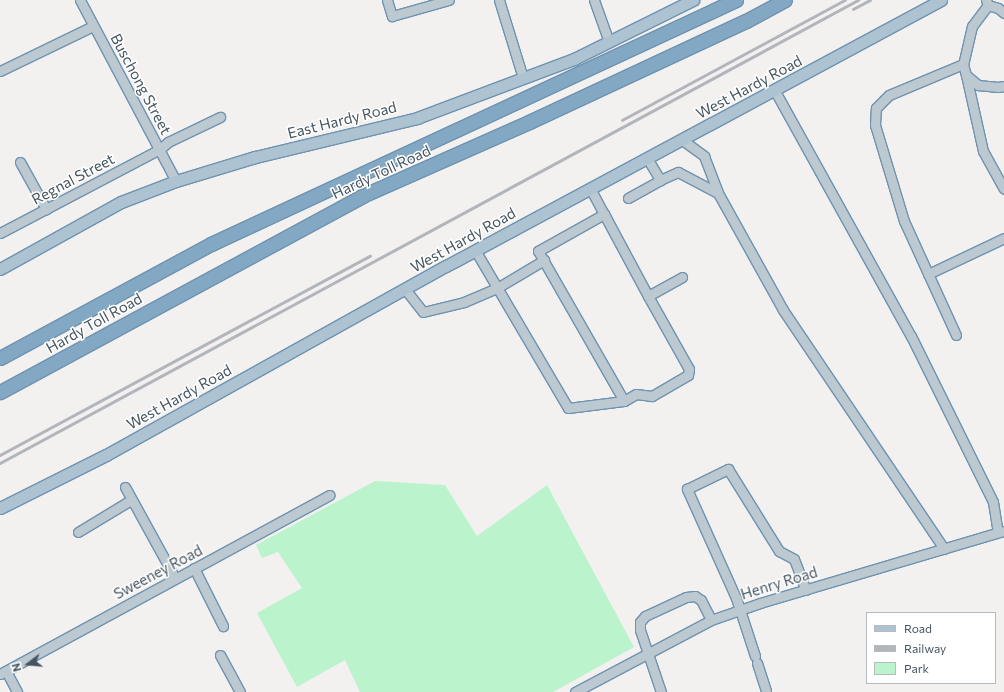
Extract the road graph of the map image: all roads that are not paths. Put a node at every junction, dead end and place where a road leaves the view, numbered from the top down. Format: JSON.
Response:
{"nodes":[{"id":1,"x":80,"y":0,"type":"edge"},
{"id":2,"x":386,"y":0,"type":"edge"},
{"id":3,"x":449,"y":0,"type":"edge"},
{"id":4,"x":499,"y":0,"type":"edge"},
{"id":5,"x":594,"y":0,"type":"edge"},
{"id":6,"x":736,"y":0,"type":"edge"},
{"id":7,"x":785,"y":0,"type":"edge"},
{"id":8,"x":941,"y":0,"type":"edge"},
{"id":9,"x":686,"y":2,"type":"edge"},
{"id":10,"x":987,"y":2,"type":"edge"},
{"id":11,"x":1004,"y":13,"type":"edge"},
{"id":12,"x":93,"y":26,"type":"junction"},
{"id":13,"x":609,"y":42,"type":"junction"},
{"id":14,"x":963,"y":64,"type":"junction"},
{"id":15,"x":0,"y":72,"type":"edge"},
{"id":16,"x":966,"y":75,"type":"junction"},
{"id":17,"x":523,"y":78,"type":"junction"},
{"id":18,"x":1004,"y":86,"type":"edge"},
{"id":19,"x":775,"y":90,"type":"junction"},
{"id":20,"x":220,"y":117,"type":"dead end"},
{"id":21,"x":681,"y":139,"type":"junction"},
{"id":22,"x":160,"y":150,"type":"junction"},
{"id":23,"x":647,"y":158,"type":"junction"},
{"id":24,"x":20,"y":162,"type":"dead end"},
{"id":25,"x":660,"y":180,"type":"junction"},
{"id":26,"x":176,"y":182,"type":"junction"},
{"id":27,"x":590,"y":188,"type":"junction"},
{"id":28,"x":1004,"y":189,"type":"edge"},
{"id":29,"x":718,"y":193,"type":"junction"},
{"id":30,"x":628,"y":198,"type":"dead end"},
{"id":31,"x":46,"y":209,"type":"junction"},
{"id":32,"x":604,"y":214,"type":"junction"},
{"id":33,"x":0,"y":233,"type":"edge"},
{"id":34,"x":1004,"y":238,"type":"edge"},
{"id":35,"x":475,"y":250,"type":"junction"},
{"id":36,"x":544,"y":260,"type":"junction"},
{"id":37,"x":0,"y":269,"type":"edge"},
{"id":38,"x":928,"y":274,"type":"junction"},
{"id":39,"x":682,"y":276,"type":"dead end"},
{"id":40,"x":497,"y":288,"type":"junction"},
{"id":41,"x":405,"y":290,"type":"junction"},
{"id":42,"x":648,"y":296,"type":"junction"},
{"id":43,"x":956,"y":335,"type":"dead end"},
{"id":44,"x":0,"y":358,"type":"edge"},
{"id":45,"x":0,"y":392,"type":"edge"},
{"id":46,"x":624,"y":401,"type":"junction"},
{"id":47,"x":125,"y":487,"type":"dead end"},
{"id":48,"x":330,"y":495,"type":"dead end"},
{"id":49,"x":131,"y":500,"type":"junction"},
{"id":50,"x":0,"y":508,"type":"edge"},
{"id":51,"x":1001,"y":531,"type":"edge"},
{"id":52,"x":78,"y":532,"type":"dead end"},
{"id":53,"x":944,"y":548,"type":"junction"},
{"id":54,"x":194,"y":568,"type":"junction"},
{"id":55,"x":175,"y":578,"type":"junction"},
{"id":56,"x":806,"y":590,"type":"junction"},
{"id":57,"x":740,"y":609,"type":"junction"},
{"id":58,"x":711,"y":620,"type":"junction"},
{"id":59,"x":223,"y":626,"type":"dead end"},
{"id":60,"x":648,"y":652,"type":"junction"},
{"id":61,"x":220,"y":655,"type":"dead end"},
{"id":62,"x":3,"y":673,"type":"edge"},
{"id":63,"x":766,"y":691,"type":"dead end"},
{"id":64,"x":17,"y":692,"type":"edge"},
{"id":65,"x":240,"y":692,"type":"edge"},
{"id":66,"x":575,"y":692,"type":"edge"},
{"id":67,"x":661,"y":692,"type":"edge"}],
"edges":[{"from":1,"to":12,"type":"street","name":"Buschong Street"},
{"from":2,"to":3,"type":"street"},
{"from":4,"to":17,"type":"street"},
{"from":5,"to":13,"type":"street"},
{"from":6,"to":44,"type":"highway","name":"Hardy Toll Road"},
{"from":7,"to":45,"type":"highway","name":"Hardy Toll Road"},
{"from":8,"to":19,"type":"main road","name":"West Hardy Road"},
{"from":9,"to":13,"type":"main road","name":"East Hardy Road"},
{"from":10,"to":11,"type":"street"},
{"from":10,"to":14,"type":"street"},
{"from":12,"to":15,"type":"street"},
{"from":12,"to":22,"type":"street","name":"Buschong Street"},
{"from":13,"to":17,"type":"main road","name":"East Hardy Road"},
{"from":14,"to":16,"type":"street"},
{"from":14,"to":38,"type":"street"},
{"from":16,"to":18,"type":"street"},
{"from":16,"to":28,"type":"street"},
{"from":17,"to":26,"type":"main road","name":"East Hardy Road"},
{"from":19,"to":21,"type":"main road","name":"West Hardy Road"},
{"from":19,"to":51,"type":"street"},
{"from":20,"to":22,"type":"street","name":"Regnal Street"},
{"from":21,"to":23,"type":"main road","name":"West Hardy Road"},
{"from":21,"to":29,"type":"street"},
{"from":22,"to":26,"type":"street","name":"Buschong Street"},
{"from":22,"to":31,"type":"street","name":"Regnal Street"},
{"from":23,"to":25,"type":"street"},
{"from":23,"to":27,"type":"main road","name":"West Hardy Road"},
{"from":24,"to":31,"type":"street"},
{"from":25,"to":29,"type":"street"},
{"from":25,"to":30,"type":"street"},
{"from":26,"to":37,"type":"main road","name":"East Hardy Road"},
{"from":27,"to":32,"type":"street"},
{"from":27,"to":35,"type":"main road","name":"West Hardy Road"},
{"from":29,"to":53,"type":"street"},
{"from":31,"to":33,"type":"street","name":"Regnal Street"},
{"from":32,"to":36,"type":"street"},
{"from":32,"to":42,"type":"street"},
{"from":34,"to":38,"type":"street"},
{"from":35,"to":40,"type":"street"},
{"from":35,"to":41,"type":"main road","name":"West Hardy Road"},
{"from":36,"to":40,"type":"street"},
{"from":36,"to":46,"type":"street"},
{"from":38,"to":43,"type":"street"},
{"from":39,"to":42,"type":"street"},
{"from":40,"to":41,"type":"street"},
{"from":40,"to":46,"type":"street"},
{"from":41,"to":50,"type":"main road","name":"West Hardy Road"},
{"from":42,"to":46,"type":"street"},
{"from":47,"to":49,"type":"street"},
{"from":48,"to":54,"type":"street","name":"Sweeney Road"},
{"from":49,"to":52,"type":"street"},
{"from":49,"to":55,"type":"street"},
{"from":51,"to":53,"type":"street","name":"Henry Road"},
{"from":53,"to":56,"type":"street","name":"Henry Road"},
{"from":54,"to":55,"type":"street","name":"Sweeney Road"},
{"from":54,"to":59,"type":"street"},
{"from":55,"to":62,"type":"street","name":"Sweeney Road"},
{"from":56,"to":57,"type":"street","name":"Henry Road"},
{"from":56,"to":57,"type":"street"},
{"from":57,"to":58,"type":"street","name":"Henry Road"},
{"from":57,"to":63,"type":"street"},
{"from":58,"to":60,"type":"street","name":"Henry Road"},
{"from":58,"to":60,"type":"street"},
{"from":60,"to":66,"type":"street","name":"Henry Road"},
{"from":60,"to":67,"type":"street"},
{"from":61,"to":65,"type":"street"},
{"from":62,"to":64,"type":"street"}]}
